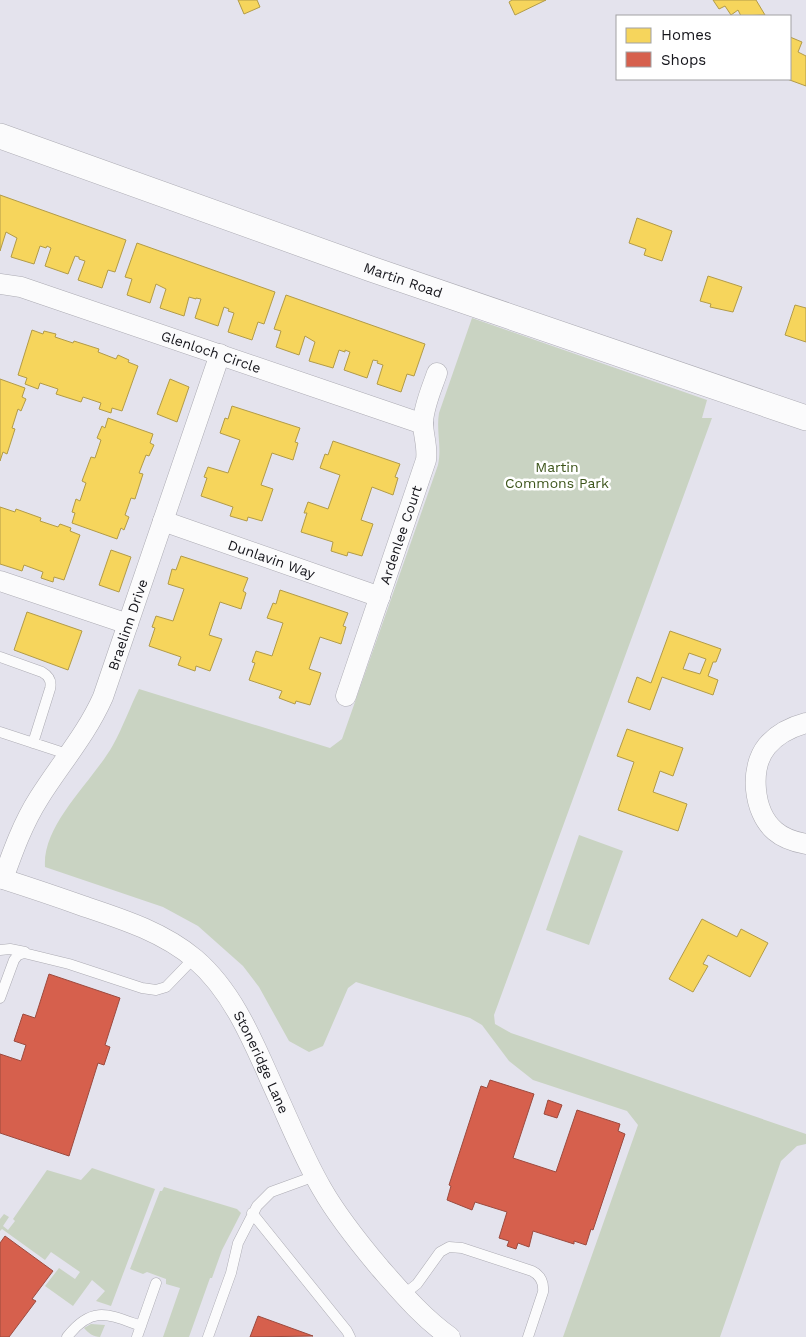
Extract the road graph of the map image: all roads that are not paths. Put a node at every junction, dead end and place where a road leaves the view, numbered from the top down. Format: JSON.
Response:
{"nodes":[{"id":1,"x":0,"y":136,"type":"edge"},
{"id":2,"x":0,"y":284,"type":"edge"},
{"id":3,"x":220,"y":354,"type":"junction"},
{"id":4,"x":438,"y":373,"type":"dead end"},
{"id":5,"x":806,"y":418,"type":"edge"},
{"id":6,"x":423,"y":424,"type":"junction"},
{"id":7,"x":163,"y":521,"type":"junction"},
{"id":8,"x":0,"y":581,"type":"edge"},
{"id":9,"x":380,"y":597,"type":"junction"},
{"id":10,"x":128,"y":624,"type":"junction"},
{"id":11,"x":0,"y":657,"type":"edge"},
{"id":12,"x":346,"y":696,"type":"dead end"},
{"id":13,"x":806,"y":723,"type":"edge"},
{"id":14,"x":0,"y":732,"type":"edge"},
{"id":15,"x":33,"y":743,"type":"junction"},
{"id":16,"x":70,"y":755,"type":"junction"},
{"id":17,"x":806,"y":844,"type":"edge"},
{"id":18,"x":1,"y":882,"type":"edge"},
{"id":19,"x":0,"y":950,"type":"edge"},
{"id":20,"x":31,"y":954,"type":"junction"},
{"id":21,"x":194,"y":958,"type":"junction"},
{"id":22,"x":0,"y":998,"type":"edge"},
{"id":23,"x":315,"y":1176,"type":"junction"},
{"id":24,"x":252,"y":1213,"type":"junction"},
{"id":25,"x":156,"y":1283,"type":"dead end"},
{"id":26,"x":403,"y":1295,"type":"junction"},
{"id":27,"x":141,"y":1326,"type":"junction"},
{"id":28,"x":67,"y":1337,"type":"edge"},
{"id":29,"x":137,"y":1337,"type":"edge"},
{"id":30,"x":208,"y":1337,"type":"edge"},
{"id":31,"x":350,"y":1337,"type":"edge"},
{"id":32,"x":450,"y":1337,"type":"edge"},
{"id":33,"x":528,"y":1337,"type":"edge"}],
"edges":[{"from":1,"to":5,"type":"street","name":"Martin Road"},
{"from":2,"to":3,"type":"street","name":"Glenloch Circle"},
{"from":3,"to":6,"type":"street","name":"Glenloch Circle"},
{"from":3,"to":7,"type":"street","name":"Braelinn Drive"},
{"from":4,"to":6,"type":"street","name":"Ardenlee Court"},
{"from":6,"to":9,"type":"street","name":"Ardenlee Court"},
{"from":7,"to":9,"type":"street","name":"Dunlavin Way"},
{"from":7,"to":10,"type":"street","name":"Braelinn Drive"},
{"from":8,"to":10,"type":"street"},
{"from":9,"to":12,"type":"street","name":"Ardenlee Court"},
{"from":10,"to":16,"type":"street","name":"Braelinn Drive"},
{"from":11,"to":15,"type":"lane"},
{"from":13,"to":17,"type":"street"},
{"from":14,"to":15,"type":"lane"},
{"from":15,"to":16,"type":"lane"},
{"from":16,"to":18,"type":"street","name":"Braelinn Drive"},
{"from":18,"to":21,"type":"street","name":"Stoneridge Lane"},
{"from":19,"to":20,"type":"lane"},
{"from":20,"to":21,"type":"lane"},
{"from":20,"to":22,"type":"lane"},
{"from":21,"to":23,"type":"street","name":"Stoneridge Lane"},
{"from":23,"to":24,"type":"lane"},
{"from":23,"to":26,"type":"street","name":"Stoneridge Lane"},
{"from":24,"to":30,"type":"lane"},
{"from":24,"to":31,"type":"lane"},
{"from":25,"to":27,"type":"lane"},
{"from":26,"to":32,"type":"street","name":"Stoneridge Lane"},
{"from":26,"to":33,"type":"lane"},
{"from":27,"to":28,"type":"lane"},
{"from":27,"to":29,"type":"lane"}]}
